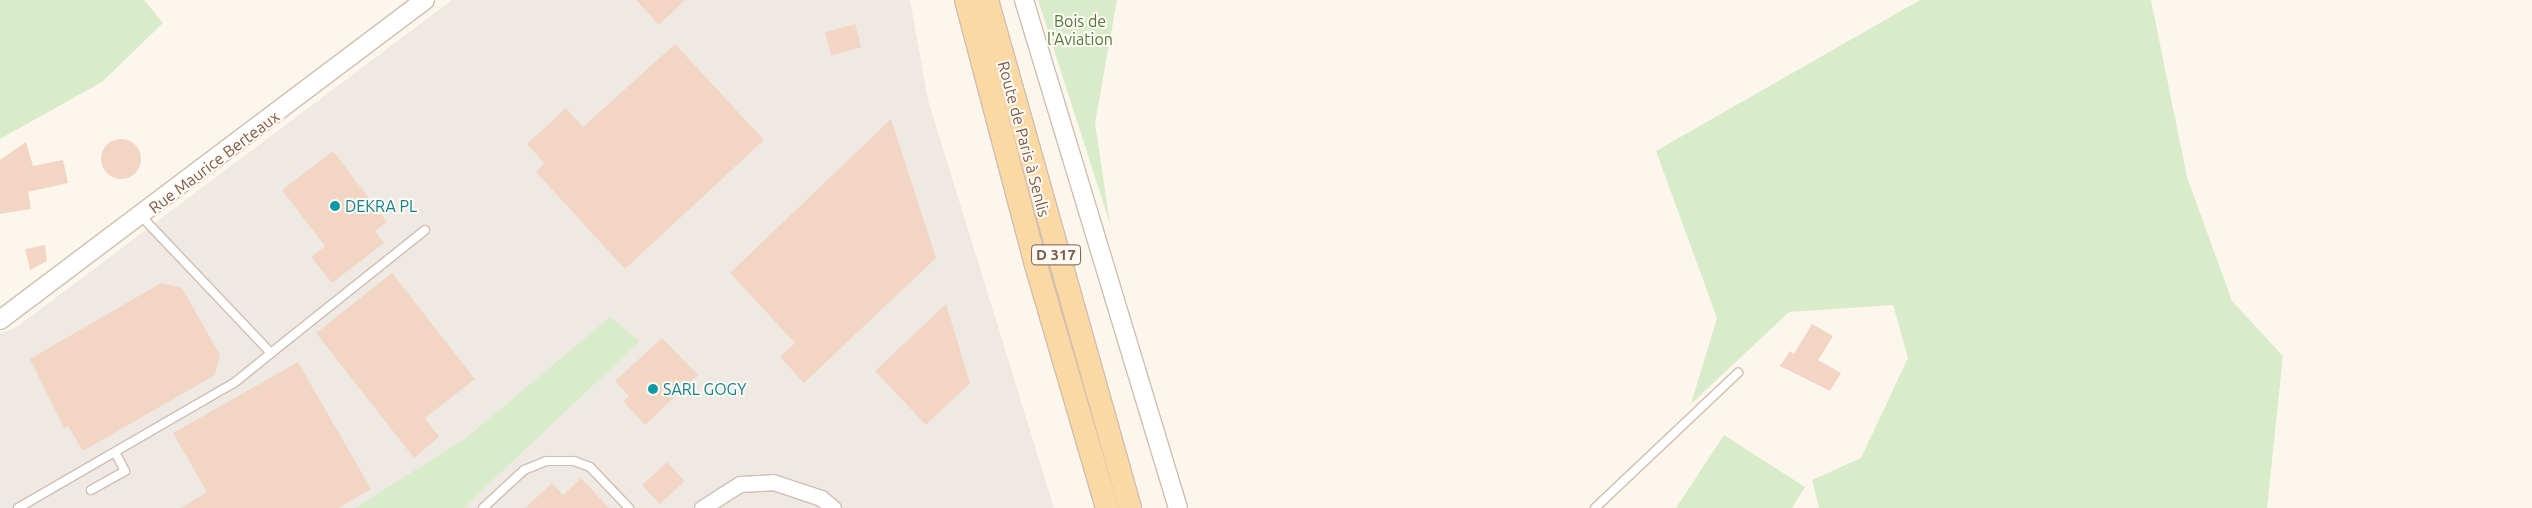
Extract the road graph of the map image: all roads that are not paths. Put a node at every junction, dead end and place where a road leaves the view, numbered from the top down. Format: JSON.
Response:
{"nodes":[{"id":1,"x":425,"y":0,"type":"edge"},
{"id":2,"x":966,"y":0,"type":"edge"},
{"id":3,"x":987,"y":0,"type":"edge"},
{"id":4,"x":1024,"y":0,"type":"edge"},
{"id":5,"x":142,"y":217,"type":"junction"},
{"id":6,"x":425,"y":230,"type":"dead end"},
{"id":7,"x":0,"y":320,"type":"edge"},
{"id":8,"x":270,"y":353,"type":"junction"},
{"id":9,"x":1738,"y":373,"type":"dead end"},
{"id":10,"x":115,"y":452,"type":"junction"},
{"id":11,"x":91,"y":490,"type":"dead end"},
{"id":12,"x":18,"y":508,"type":"edge"},
{"id":13,"x":483,"y":508,"type":"edge"},
{"id":14,"x":629,"y":508,"type":"edge"},
{"id":15,"x":702,"y":508,"type":"edge"},
{"id":16,"x":833,"y":508,"type":"edge"},
{"id":17,"x":1107,"y":508,"type":"edge"},
{"id":18,"x":1130,"y":508,"type":"edge"},
{"id":19,"x":1178,"y":508,"type":"edge"},
{"id":20,"x":1595,"y":508,"type":"edge"}],
"edges":[{"from":1,"to":5,"type":"street","name":"Rue Maurice Berteaux"},
{"from":2,"to":17,"type":"main road","name":"Route de Paris à Senlis","number":"D 317"},
{"from":3,"to":18,"type":"main road","name":"Route de Paris à Senlis","number":"D 317"},
{"from":4,"to":19,"type":"street"},
{"from":5,"to":7,"type":"street","name":"Rue Maurice Berteaux"},
{"from":5,"to":8,"type":"lane"},
{"from":6,"to":8,"type":"lane"},
{"from":8,"to":10,"type":"lane"},
{"from":9,"to":20,"type":"lane"},
{"from":10,"to":11,"type":"lane"},
{"from":10,"to":12,"type":"lane"},
{"from":13,"to":14,"type":"lane"},
{"from":15,"to":16,"type":"street"}]}
